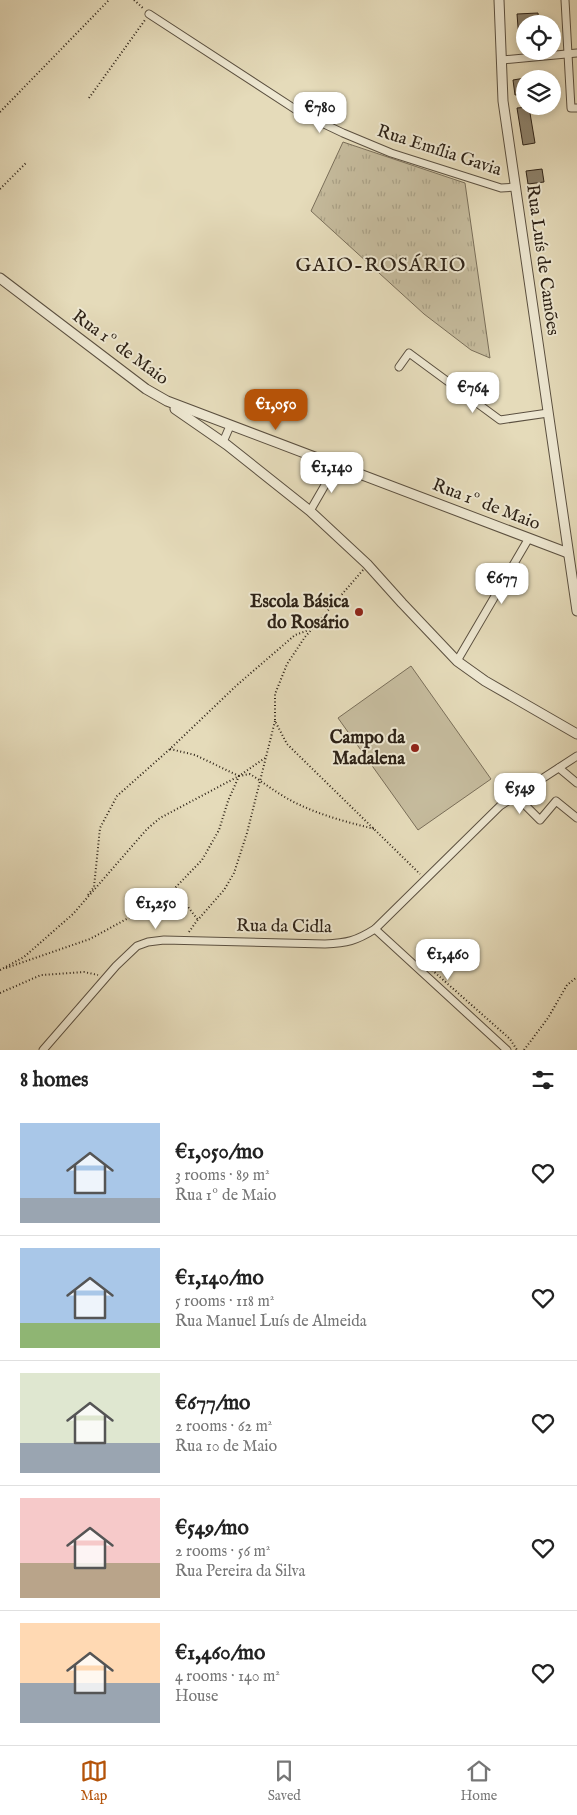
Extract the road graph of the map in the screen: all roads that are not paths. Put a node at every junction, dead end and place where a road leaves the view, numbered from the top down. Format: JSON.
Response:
{"nodes":[{"id":1,"x":499,"y":0,"type":"edge"},
{"id":2,"x":565,"y":0,"type":"edge"},
{"id":3,"x":149,"y":14,"type":"road end"},
{"id":4,"x":577,"y":53,"type":"edge"},
{"id":5,"x":568,"y":54,"type":"junction"},
{"id":6,"x":502,"y":60,"type":"junction"},
{"id":7,"x":574,"y":108,"type":"edge"},
{"id":8,"x":516,"y":187,"type":"junction"},
{"id":9,"x":0,"y":278,"type":"edge"},
{"id":10,"x":399,"y":367,"type":"dead end"},
{"id":11,"x":146,"y":389,"type":"junction"},
{"id":12,"x":548,"y":413,"type":"junction"},
{"id":13,"x":230,"y":426,"type":"junction"},
{"id":14,"x":223,"y":442,"type":"junction"},
{"id":15,"x":336,"y":466,"type":"junction"},
{"id":16,"x":310,"y":510,"type":"junction"},
{"id":17,"x":529,"y":538,"type":"junction"},
{"id":18,"x":568,"y":553,"type":"junction"},
{"id":19,"x":577,"y":557,"type":"edge"},
{"id":20,"x":577,"y":612,"type":"edge"},
{"id":21,"x":457,"y":661,"type":"junction"},
{"id":22,"x":577,"y":734,"type":"edge"},
{"id":23,"x":577,"y":756,"type":"edge"},
{"id":24,"x":559,"y":768,"type":"junction"},
{"id":25,"x":576,"y":780,"type":"edge"},
{"id":26,"x":515,"y":795,"type":"junction"},
{"id":27,"x":577,"y":818,"type":"edge"},
{"id":28,"x":374,"y":929,"type":"junction"},
{"id":29,"x":43,"y":1050,"type":"edge"},
{"id":30,"x":507,"y":1050,"type":"edge"}],
"edges":[{"from":1,"to":6,"type":"street","name":"Rua Luís de Camões"},
{"from":2,"to":5,"type":"street"},
{"from":3,"to":8,"type":"street","name":"Rua Emília Gavia"},
{"from":4,"to":5,"type":"street"},
{"from":5,"to":6,"type":"street"},
{"from":5,"to":7,"type":"street"},
{"from":6,"to":8,"type":"street","name":"Rua Luís de Camões"},
{"from":8,"to":12,"type":"street","name":"Rua Luís de Camões"},
{"from":9,"to":11,"type":"street","name":"Rua 1º de Maio"},
{"from":10,"to":12,"type":"street"},
{"from":11,"to":13,"type":"street","name":"Rua 1º de Maio"},
{"from":11,"to":14,"type":"street"},
{"from":12,"to":18,"type":"street","name":"Rua Luís de Camões"},
{"from":13,"to":14,"type":"street"},
{"from":13,"to":15,"type":"street","name":"Rua 1º de Maio"},
{"from":14,"to":16,"type":"street"},
{"from":15,"to":16,"type":"street"},
{"from":15,"to":17,"type":"street","name":"Rua 1º de Maio"},
{"from":16,"to":21,"type":"street"},
{"from":17,"to":18,"type":"street","name":"Rua 1º de Maio"},
{"from":17,"to":21,"type":"street"},
{"from":18,"to":19,"type":"street"},
{"from":18,"to":20,"type":"street","name":"Rua Luís de Camões"},
{"from":21,"to":22,"type":"street"},
{"from":23,"to":24,"type":"street","name":"Rua da Cidla"},
{"from":24,"to":25,"type":"street"},
{"from":24,"to":26,"type":"street","name":"Rua da Cidla"},
{"from":26,"to":27,"type":"street"},
{"from":26,"to":28,"type":"street","name":"Rua da Cidla"},
{"from":28,"to":29,"type":"street","name":"Rua da Cidla"},
{"from":28,"to":30,"type":"street"}]}
